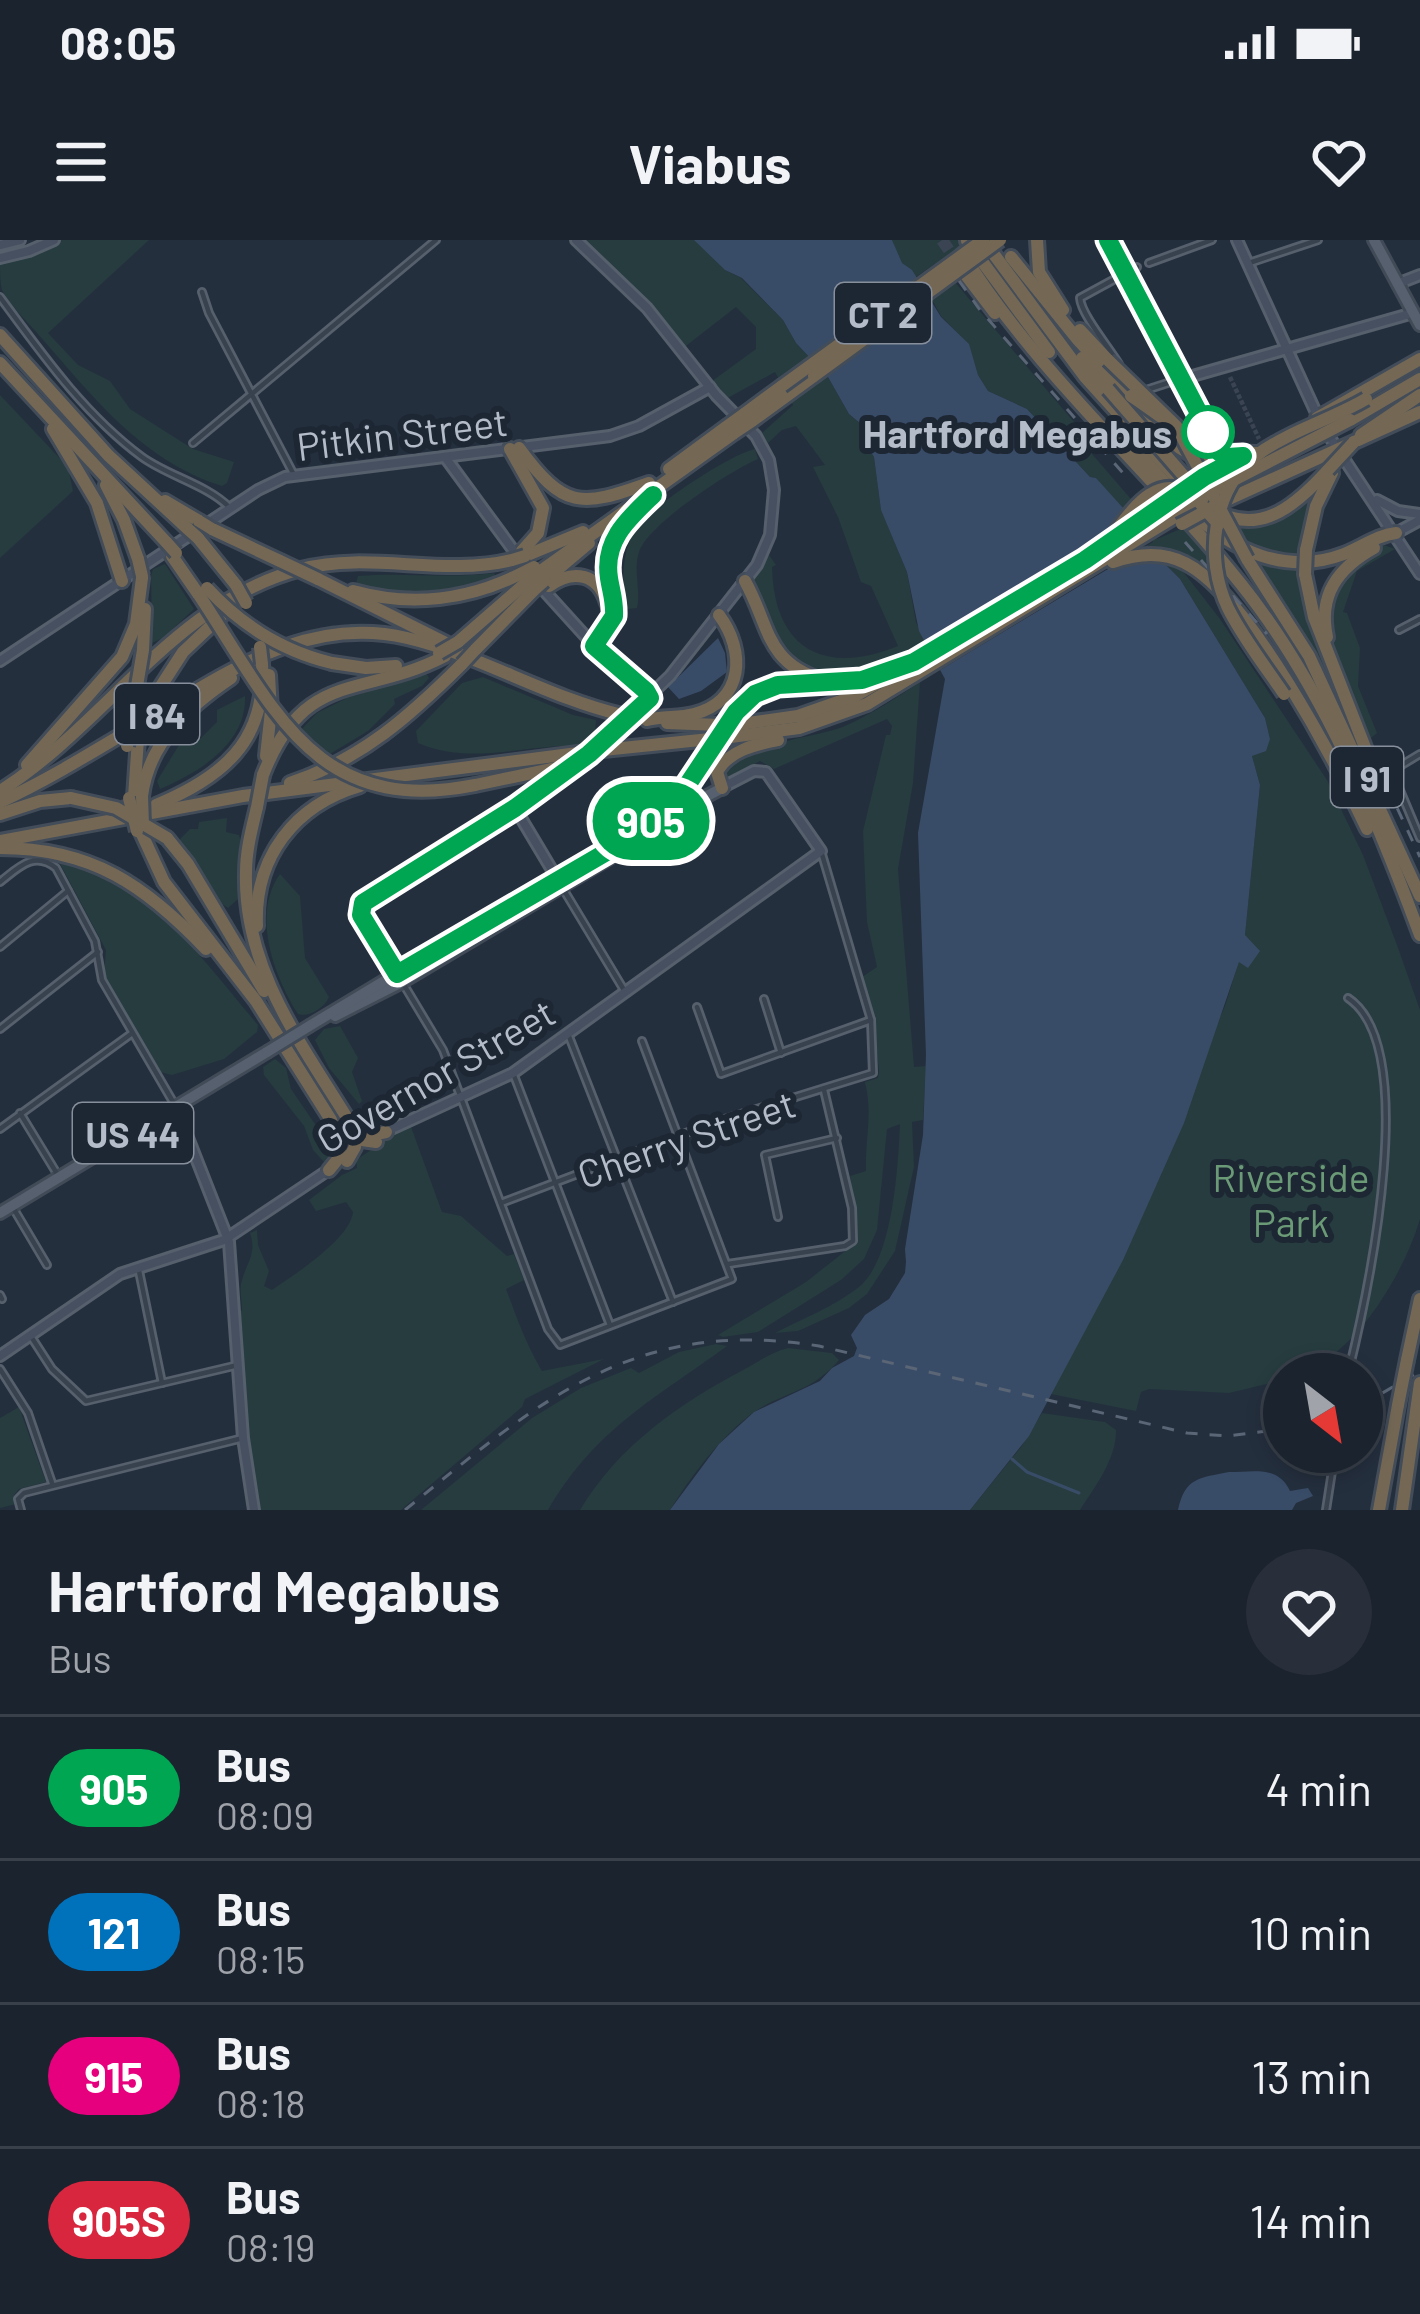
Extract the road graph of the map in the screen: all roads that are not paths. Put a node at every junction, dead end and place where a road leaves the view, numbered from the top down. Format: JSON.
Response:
{"nodes":[{"id":1,"x":20,"y":240,"type":"edge"},
{"id":2,"x":54,"y":240,"type":"edge"},
{"id":3,"x":436,"y":240,"type":"edge"},
{"id":4,"x":576,"y":240,"type":"edge"},
{"id":5,"x":983,"y":240,"type":"edge"},
{"id":6,"x":1000,"y":240,"type":"edge"},
{"id":7,"x":1037,"y":240,"type":"edge"},
{"id":8,"x":1108,"y":240,"type":"edge"},
{"id":9,"x":1212,"y":240,"type":"edge"},
{"id":10,"x":1237,"y":240,"type":"edge"},
{"id":11,"x":1318,"y":240,"type":"edge"},
{"id":12,"x":1374,"y":240,"type":"edge"},
{"id":13,"x":0,"y":244,"type":"edge"},
{"id":14,"x":963,"y":247,"type":"edge"},
{"id":15,"x":0,"y":258,"type":"edge"},
{"id":16,"x":1150,"y":263,"type":"dead end"},
{"id":17,"x":1247,"y":263,"type":"junction"},
{"id":18,"x":1131,"y":269,"type":"junction"},
{"id":19,"x":1420,"y":275,"type":"edge"},
{"id":20,"x":1397,"y":284,"type":"junction"},
{"id":21,"x":202,"y":292,"type":"dead end"},
{"id":22,"x":0,"y":297,"type":"edge"},
{"id":23,"x":1417,"y":319,"type":"edge"},
{"id":24,"x":0,"y":335,"type":"edge"},
{"id":25,"x":1286,"y":349,"type":"junction"},
{"id":26,"x":0,"y":363,"type":"edge"},
{"id":27,"x":1224,"y":364,"type":"junction"},
{"id":28,"x":1419,"y":369,"type":"edge"},
{"id":29,"x":1085,"y":377,"type":"junction"},
{"id":30,"x":1230,"y":377,"type":"tunnel mouth"},
{"id":31,"x":1180,"y":379,"type":"junction"},
{"id":32,"x":21,"y":384,"type":"junction"},
{"id":33,"x":1112,"y":385,"type":"junction"},
{"id":34,"x":710,"y":387,"type":"junction"},
{"id":35,"x":785,"y":390,"type":"junction"},
{"id":36,"x":253,"y":393,"type":"junction"},
{"id":37,"x":1420,"y":393,"type":"edge"},
{"id":38,"x":1136,"y":394,"type":"junction"},
{"id":39,"x":1420,"y":412,"type":"edge"},
{"id":40,"x":1318,"y":417,"type":"junction"},
{"id":41,"x":730,"y":430,"type":"junction"},
{"id":42,"x":1354,"y":431,"type":"junction"},
{"id":43,"x":1305,"y":442,"type":"junction"},
{"id":44,"x":193,"y":443,"type":"dead end"},
{"id":45,"x":514,"y":449,"type":"junction"},
{"id":46,"x":1339,"y":452,"type":"junction"},
{"id":47,"x":1236,"y":456,"type":"junction"},
{"id":48,"x":445,"y":457,"type":"junction"},
{"id":49,"x":89,"y":458,"type":"junction"},
{"id":50,"x":1330,"y":471,"type":"junction"},
{"id":51,"x":294,"y":475,"type":"junction"},
{"id":52,"x":651,"y":489,"type":"junction"},
{"id":53,"x":1370,"y":494,"type":"junction"},
{"id":54,"x":230,"y":508,"type":"junction"},
{"id":55,"x":1176,"y":513,"type":"junction"},
{"id":56,"x":1420,"y":517,"type":"edge"},
{"id":57,"x":1152,"y":527,"type":"junction"},
{"id":58,"x":1226,"y":528,"type":"junction"},
{"id":59,"x":195,"y":529,"type":"junction"},
{"id":60,"x":1396,"y":533,"type":"junction"},
{"id":61,"x":1236,"y":543,"type":"junction"},
{"id":62,"x":1085,"y":560,"type":"junction"},
{"id":63,"x":1106,"y":562,"type":"junction"},
{"id":64,"x":283,"y":567,"type":"junction"},
{"id":65,"x":528,"y":571,"type":"junction"},
{"id":66,"x":1420,"y":574,"type":"edge"},
{"id":67,"x":142,"y":577,"type":"junction"},
{"id":68,"x":318,"y":579,"type":"junction"},
{"id":69,"x":122,"y":580,"type":"junction"},
{"id":70,"x":745,"y":581,"type":"junction"},
{"id":71,"x":203,"y":592,"type":"junction"},
{"id":72,"x":719,"y":615,"type":"junction"},
{"id":73,"x":1420,"y":619,"type":"edge"},
{"id":74,"x":1399,"y":630,"type":"dead end"},
{"id":75,"x":318,"y":636,"type":"junction"},
{"id":76,"x":591,"y":644,"type":"junction"},
{"id":77,"x":465,"y":646,"type":"junction"},
{"id":78,"x":1288,"y":650,"type":"junction"},
{"id":79,"x":442,"y":655,"type":"junction"},
{"id":80,"x":0,"y":661,"type":"edge"},
{"id":81,"x":264,"y":663,"type":"junction"},
{"id":82,"x":917,"y":668,"type":"junction"},
{"id":83,"x":830,"y":682,"type":"junction"},
{"id":84,"x":1341,"y":685,"type":"junction"},
{"id":85,"x":543,"y":691,"type":"junction"},
{"id":86,"x":650,"y":698,"type":"junction"},
{"id":87,"x":636,"y":718,"type":"junction"},
{"id":88,"x":819,"y":723,"type":"junction"},
{"id":89,"x":288,"y":727,"type":"junction"},
{"id":90,"x":722,"y":732,"type":"junction"},
{"id":91,"x":132,"y":742,"type":"junction"},
{"id":92,"x":685,"y":742,"type":"junction"},
{"id":93,"x":1420,"y":754,"type":"edge"},
{"id":94,"x":584,"y":757,"type":"junction"},
{"id":95,"x":263,"y":775,"type":"junction"},
{"id":96,"x":395,"y":776,"type":"junction"},
{"id":97,"x":722,"y":788,"type":"junction"},
{"id":98,"x":0,"y":789,"type":"edge"},
{"id":99,"x":243,"y":796,"type":"junction"},
{"id":100,"x":135,"y":797,"type":"junction"},
{"id":101,"x":699,"y":801,"type":"junction"},
{"id":102,"x":1353,"y":801,"type":"junction"},
{"id":103,"x":0,"y":802,"type":"edge"},
{"id":104,"x":515,"y":808,"type":"junction"},
{"id":105,"x":0,"y":814,"type":"edge"},
{"id":106,"x":139,"y":815,"type":"junction"},
{"id":107,"x":634,"y":836,"type":"junction"},
{"id":108,"x":1420,"y":838,"type":"edge"},
{"id":109,"x":0,"y":844,"type":"edge"},
{"id":110,"x":821,"y":850,"type":"junction"},
{"id":111,"x":1420,"y":880,"type":"edge"},
{"id":112,"x":0,"y":882,"type":"edge"},
{"id":113,"x":560,"y":882,"type":"junction"},
{"id":114,"x":68,"y":891,"type":"junction"},
{"id":115,"x":1404,"y":894,"type":"junction"},
{"id":116,"x":1420,"y":896,"type":"edge"},
{"id":117,"x":1420,"y":934,"type":"edge"},
{"id":118,"x":0,"y":946,"type":"edge"},
{"id":119,"x":98,"y":952,"type":"junction"},
{"id":120,"x":399,"y":978,"type":"junction"},
{"id":121,"x":241,"y":980,"type":"junction"},
{"id":122,"x":271,"y":992,"type":"junction"},
{"id":123,"x":626,"y":992,"type":"junction"},
{"id":124,"x":1348,"y":998,"type":"dead end"},
{"id":125,"x":764,"y":999,"type":"dead end"},
{"id":126,"x":1366,"y":1004,"type":"dead end"},
{"id":127,"x":697,"y":1007,"type":"dead end"},
{"id":128,"x":280,"y":1010,"type":"junction"},
{"id":129,"x":871,"y":1020,"type":"junction"},
{"id":130,"x":0,"y":1029,"type":"edge"},
{"id":131,"x":132,"y":1033,"type":"junction"},
{"id":132,"x":568,"y":1034,"type":"junction"},
{"id":133,"x":641,"y":1041,"type":"dead end"},
{"id":134,"x":781,"y":1053,"type":"junction"},
{"id":135,"x":513,"y":1073,"type":"junction"},
{"id":136,"x":824,"y":1090,"type":"junction"},
{"id":137,"x":459,"y":1096,"type":"junction"},
{"id":138,"x":176,"y":1107,"type":"junction"},
{"id":139,"x":20,"y":1113,"type":"junction"},
{"id":140,"x":331,"y":1120,"type":"junction"},
{"id":141,"x":0,"y":1129,"type":"edge"},
{"id":142,"x":353,"y":1134,"type":"junction"},
{"id":143,"x":678,"y":1136,"type":"junction"},
{"id":144,"x":381,"y":1137,"type":"junction"},
{"id":145,"x":837,"y":1138,"type":"junction"},
{"id":146,"x":619,"y":1159,"type":"junction"},
{"id":147,"x":347,"y":1161,"type":"junction"},
{"id":148,"x":329,"y":1170,"type":"junction"},
{"id":149,"x":59,"y":1177,"type":"junction"},
{"id":150,"x":556,"y":1183,"type":"junction"},
{"id":151,"x":500,"y":1204,"type":"junction"},
{"id":152,"x":6,"y":1209,"type":"edge"},
{"id":153,"x":778,"y":1217,"type":"dead end"},
{"id":154,"x":228,"y":1238,"type":"junction"},
{"id":155,"x":728,"y":1264,"type":"junction"},
{"id":156,"x":47,"y":1265,"type":"dead end"},
{"id":157,"x":138,"y":1266,"type":"junction"},
{"id":158,"x":1378,"y":1281,"type":"dead end"},
{"id":159,"x":1420,"y":1299,"type":"edge"},
{"id":160,"x":673,"y":1302,"type":"junction"},
{"id":161,"x":611,"y":1326,"type":"junction"},
{"id":162,"x":30,"y":1335,"type":"junction"},
{"id":163,"x":1355,"y":1353,"type":"edge"},
{"id":164,"x":0,"y":1356,"type":"edge"},
{"id":165,"x":238,"y":1365,"type":"junction"},
{"id":166,"x":0,"y":1369,"type":"edge"},
{"id":167,"x":162,"y":1383,"type":"junction"},
{"id":168,"x":1419,"y":1387,"type":"edge"},
{"id":169,"x":243,"y":1438,"type":"junction"},
{"id":170,"x":1332,"y":1473,"type":"edge"},
{"id":171,"x":52,"y":1485,"type":"junction"},
{"id":172,"x":21,"y":1510,"type":"edge"},
{"id":173,"x":254,"y":1510,"type":"edge"},
{"id":174,"x":1326,"y":1510,"type":"edge"},
{"id":175,"x":1379,"y":1510,"type":"edge"},
{"id":176,"x":1402,"y":1510,"type":"edge"}],
"edges":[{"from":1,"to":13,"type":"main road"},
{"from":2,"to":15,"type":"main road"},
{"from":3,"to":36,"type":"street"},
{"from":4,"to":34,"type":"main road"},
{"from":5,"to":29,"type":"highway"},
{"from":5,"to":35,"type":"highway","number":"CT 2","bridge":true},
{"from":6,"to":33,"type":"highway","number":"I 91"},
{"from":6,"to":35,"type":"highway","number":"CT 2","bridge":true},
{"from":7,"to":61,"type":"highway","bridge":true},
{"from":8,"to":18,"type":"main road"},
{"from":9,"to":16,"type":"street"},
{"from":10,"to":17,"type":"main road"},
{"from":11,"to":17,"type":"street"},
{"from":12,"to":20,"type":"main road"},
{"from":14,"to":29,"type":"highway"},
{"from":14,"to":55,"type":"highway"},
{"from":14,"to":78,"type":"highway","number":"I 91"},
{"from":17,"to":25,"type":"main road"},
{"from":18,"to":31,"type":"main road"},
{"from":18,"to":38,"type":"street"},
{"from":19,"to":20,"type":"main road"},
{"from":20,"to":23,"type":"main road"},
{"from":21,"to":36,"type":"street"},
{"from":22,"to":54,"type":"street"},
{"from":23,"to":25,"type":"main road"},
{"from":24,"to":59,"type":"highway"},
{"from":25,"to":27,"type":"main road"},
{"from":25,"to":40,"type":"main road"},
{"from":26,"to":32,"type":"highway"},
{"from":27,"to":30,"type":"street"},
{"from":27,"to":31,"type":"main road"},
{"from":28,"to":40,"type":"highway"},
{"from":28,"to":42,"type":"highway"},
{"from":28,"to":102,"type":"highway","bridge":true},
{"from":29,"to":50,"type":"highway"},
{"from":31,"to":38,"type":"street"},
{"from":31,"to":47,"type":"main road"},
{"from":32,"to":49,"type":"highway"},
{"from":32,"to":69,"type":"highway"},
{"from":33,"to":38,"type":"highway"},
{"from":33,"to":58,"type":"highway","number":"I 91","bridge":true},
{"from":34,"to":45,"type":"main road","name":"Pitkin Street"},
{"from":34,"to":70,"type":"main road"},
{"from":35,"to":41,"type":"highway","number":"CT 2","bridge":true},
{"from":36,"to":44,"type":"street"},
{"from":36,"to":51,"type":"street"},
{"from":37,"to":42,"type":"highway"},
{"from":38,"to":43,"type":"highway","bridge":true},
{"from":38,"to":47,"type":"highway","bridge":true},
{"from":39,"to":46,"type":"highway"},
{"from":40,"to":46,"type":"main road"},
{"from":40,"to":47,"type":"highway"},
{"from":41,"to":52,"type":"highway","number":"CT 2"},
{"from":41,"to":65,"type":"highway","number":"CT 2"},
{"from":42,"to":43,"type":"highway","bridge":true},
{"from":42,"to":50,"type":"highway","bridge":true},
{"from":42,"to":55,"type":"highway","bridge":true},
{"from":43,"to":55,"type":"highway","bridge":true},
{"from":45,"to":48,"type":"main road","name":"Pitkin Street"},
{"from":45,"to":52,"type":"highway"},
{"from":45,"to":65,"type":"highway"},
{"from":46,"to":53,"type":"main road"},
{"from":46,"to":55,"type":"highway","bridge":true},
{"from":47,"to":55,"type":"highway","bridge":true},
{"from":48,"to":51,"type":"main road","name":"Pitkin Street"},
{"from":48,"to":76,"type":"main road"},
{"from":49,"to":67,"type":"highway","bridge":true},
{"from":49,"to":71,"type":"highway"},
{"from":50,"to":84,"type":"highway","bridge":true},
{"from":51,"to":54,"type":"main road","name":"Pitkin Street"},
{"from":52,"to":65,"type":"highway"},
{"from":52,"to":65,"type":"highway","number":"CT 2"},
{"from":52,"to":76,"type":"highway"},
{"from":53,"to":56,"type":"main road"},
{"from":53,"to":60,"type":"main road"},
{"from":54,"to":69,"type":"main road","name":"Pitkin Street"},
{"from":55,"to":57,"type":"highway"},
{"from":55,"to":57,"type":"highway"},
{"from":55,"to":60,"type":"highway"},
{"from":55,"to":78,"type":"highway"},
{"from":56,"to":60,"type":"main road"},
{"from":57,"to":62,"type":"highway"},
{"from":57,"to":63,"type":"highway"},
{"from":58,"to":61,"type":"highway","number":"I 91","bridge":true},
{"from":58,"to":62,"type":"highway","bridge":true},
{"from":59,"to":64,"type":"highway","number":"CT 2","bridge":true},
{"from":59,"to":81,"type":"highway","bridge":true},
{"from":60,"to":66,"type":"main road"},
{"from":60,"to":84,"type":"highway"},
{"from":61,"to":116,"type":"highway","number":"I 91","bridge":true},
{"from":62,"to":82,"type":"highway","number":"I 84"},
{"from":63,"to":82,"type":"highway","number":"I 84"},
{"from":63,"to":102,"type":"highway"},
{"from":64,"to":65,"type":"highway"},
{"from":64,"to":68,"type":"highway","number":"CT 2","bridge":true},
{"from":64,"to":91,"type":"highway","bridge":true},
{"from":64,"to":98,"type":"highway"},
{"from":65,"to":68,"type":"highway","number":"CT 2"},
{"from":65,"to":76,"type":"highway"},
{"from":65,"to":77,"type":"highway","number":"CT 2"},
{"from":65,"to":77,"type":"highway"},
{"from":67,"to":91,"type":"highway","bridge":true},
{"from":67,"to":98,"type":"highway"},
{"from":68,"to":85,"type":"highway"},
{"from":69,"to":80,"type":"main road","name":"Pitkin Street"},
{"from":70,"to":72,"type":"main road"},
{"from":70,"to":83,"type":"highway"},
{"from":71,"to":79,"type":"highway","bridge":true},
{"from":71,"to":89,"type":"highway","bridge":true},
{"from":72,"to":86,"type":"main road"},
{"from":72,"to":87,"type":"highway"},
{"from":73,"to":74,"type":"street"},
{"from":75,"to":85,"type":"highway","number":"I 84"},
{"from":75,"to":100,"type":"highway"},
{"from":75,"to":103,"type":"highway","number":"I 84"},
{"from":76,"to":86,"type":"main road"},
{"from":77,"to":79,"type":"highway","bridge":true},
{"from":77,"to":99,"type":"highway","bridge":true},
{"from":78,"to":115,"type":"highway","number":"I 91"},
{"from":79,"to":89,"type":"highway"},
{"from":81,"to":95,"type":"highway"},
{"from":81,"to":106,"type":"highway"},
{"from":82,"to":83,"type":"highway","number":"US 44"},
{"from":82,"to":88,"type":"highway","number":"I 84"},
{"from":82,"to":90,"type":"highway","number":"I 84"},
{"from":83,"to":107,"type":"highway","number":"US 44"},
{"from":84,"to":111,"type":"highway"},
{"from":85,"to":87,"type":"highway","number":"I 84"},
{"from":86,"to":104,"type":"main road"},
{"from":87,"to":90,"type":"highway","number":"I 84"},
{"from":88,"to":90,"type":"highway","number":"I 84"},
{"from":88,"to":97,"type":"highway","number":"US 44"},
{"from":89,"to":94,"type":"highway","bridge":true},
{"from":89,"to":95,"type":"highway"},
{"from":90,"to":92,"type":"highway","number":"I 84"},
{"from":91,"to":100,"type":"highway"},
{"from":92,"to":94,"type":"highway","number":"I 84","bridge":true},
{"from":92,"to":94,"type":"highway"},
{"from":93,"to":108,"type":"street"},
{"from":94,"to":96,"type":"highway","number":"I 84"},
{"from":95,"to":122,"type":"highway","bridge":true},
{"from":96,"to":99,"type":"highway","number":"I 84"},
{"from":96,"to":122,"type":"highway"},
{"from":97,"to":101,"type":"main road","number":"US 44"},
{"from":97,"to":110,"type":"main road"},
{"from":99,"to":106,"type":"highway","number":"I 84"},
{"from":100,"to":121,"type":"highway","bridge":true},
{"from":101,"to":107,"type":"main road"},
{"from":101,"to":113,"type":"main road","number":"US 44"},
{"from":102,"to":115,"type":"highway"},
{"from":104,"to":113,"type":"main road"},
{"from":104,"to":120,"type":"street"},
{"from":105,"to":128,"type":"highway","bridge":true},
{"from":106,"to":109,"type":"highway","number":"I 84"},
{"from":107,"to":113,"type":"main road","number":"US 44"},
{"from":109,"to":121,"type":"highway"},
{"from":110,"to":123,"type":"main road","name":"Governor Street"},
{"from":110,"to":129,"type":"street"},
{"from":112,"to":114,"type":"street"},
{"from":113,"to":120,"type":"main road","number":"US 44"},
{"from":113,"to":123,"type":"street"},
{"from":114,"to":118,"type":"street"},
{"from":114,"to":119,"type":"street"},
{"from":115,"to":117,"type":"highway","number":"I 91"},
{"from":119,"to":130,"type":"street"},
{"from":119,"to":131,"type":"street"},
{"from":120,"to":137,"type":"street"},
{"from":120,"to":138,"type":"main road","number":"US 44","bridge":true},
{"from":121,"to":140,"type":"highway"},
{"from":122,"to":128,"type":"highway"},
{"from":123,"to":132,"type":"main road","name":"Governor Street"},
{"from":124,"to":126,"type":"street"},
{"from":125,"to":134,"type":"street"},
{"from":127,"to":134,"type":"street"},
{"from":128,"to":142,"type":"highway"},
{"from":129,"to":134,"type":"street"},
{"from":129,"to":136,"type":"street","name":"Cherry Street"},
{"from":131,"to":138,"type":"street"},
{"from":131,"to":139,"type":"street"},
{"from":132,"to":135,"type":"main road","name":"Governor Street"},
{"from":132,"to":146,"type":"street"},
{"from":133,"to":143,"type":"street"},
{"from":135,"to":137,"type":"main road","name":"Governor Street"},
{"from":135,"to":150,"type":"street"},
{"from":136,"to":143,"type":"street","name":"Cherry Street"},
{"from":136,"to":145,"type":"street"},
{"from":137,"to":144,"type":"main road","name":"Governor Street"},
{"from":137,"to":151,"type":"street"},
{"from":138,"to":149,"type":"main road","number":"US 44"},
{"from":138,"to":154,"type":"main road"},
{"from":139,"to":141,"type":"street"},
{"from":139,"to":149,"type":"street"},
{"from":140,"to":142,"type":"highway"},
{"from":140,"to":148,"type":"highway"},
{"from":142,"to":144,"type":"highway"},
{"from":142,"to":147,"type":"highway"},
{"from":143,"to":146,"type":"street","name":"Cherry Street"},
{"from":143,"to":155,"type":"street"},
{"from":144,"to":147,"type":"main road","name":"Governor Street"},
{"from":145,"to":153,"type":"street"},
{"from":145,"to":155,"type":"street"},
{"from":146,"to":150,"type":"street","name":"Cherry Street"},
{"from":146,"to":160,"type":"street"},
{"from":147,"to":148,"type":"main road","name":"Governor Street"},
{"from":148,"to":154,"type":"main road","name":"Governor Street"},
{"from":149,"to":152,"type":"main road","number":"US 44"},
{"from":150,"to":151,"type":"street","name":"Cherry Street"},
{"from":150,"to":161,"type":"street"},
{"from":151,"to":161,"type":"street"},
{"from":152,"to":156,"type":"street"},
{"from":154,"to":157,"type":"main road","name":"Governor Street"},
{"from":154,"to":165,"type":"main road"},
{"from":155,"to":160,"type":"street"},
{"from":157,"to":162,"type":"main road","name":"Governor Street"},
{"from":157,"to":167,"type":"street"},
{"from":158,"to":163,"type":"street"},
{"from":159,"to":175,"type":"highway","bridge":true},
{"from":160,"to":161,"type":"street"},
{"from":162,"to":164,"type":"main road","name":"Governor Street"},
{"from":162,"to":167,"type":"street"},
{"from":165,"to":167,"type":"street"},
{"from":165,"to":169,"type":"main road"},
{"from":166,"to":171,"type":"street"},
{"from":168,"to":176,"type":"highway"},
{"from":169,"to":171,"type":"street"},
{"from":169,"to":173,"type":"main road"},
{"from":170,"to":174,"type":"street"},
{"from":171,"to":172,"type":"street"}]}
